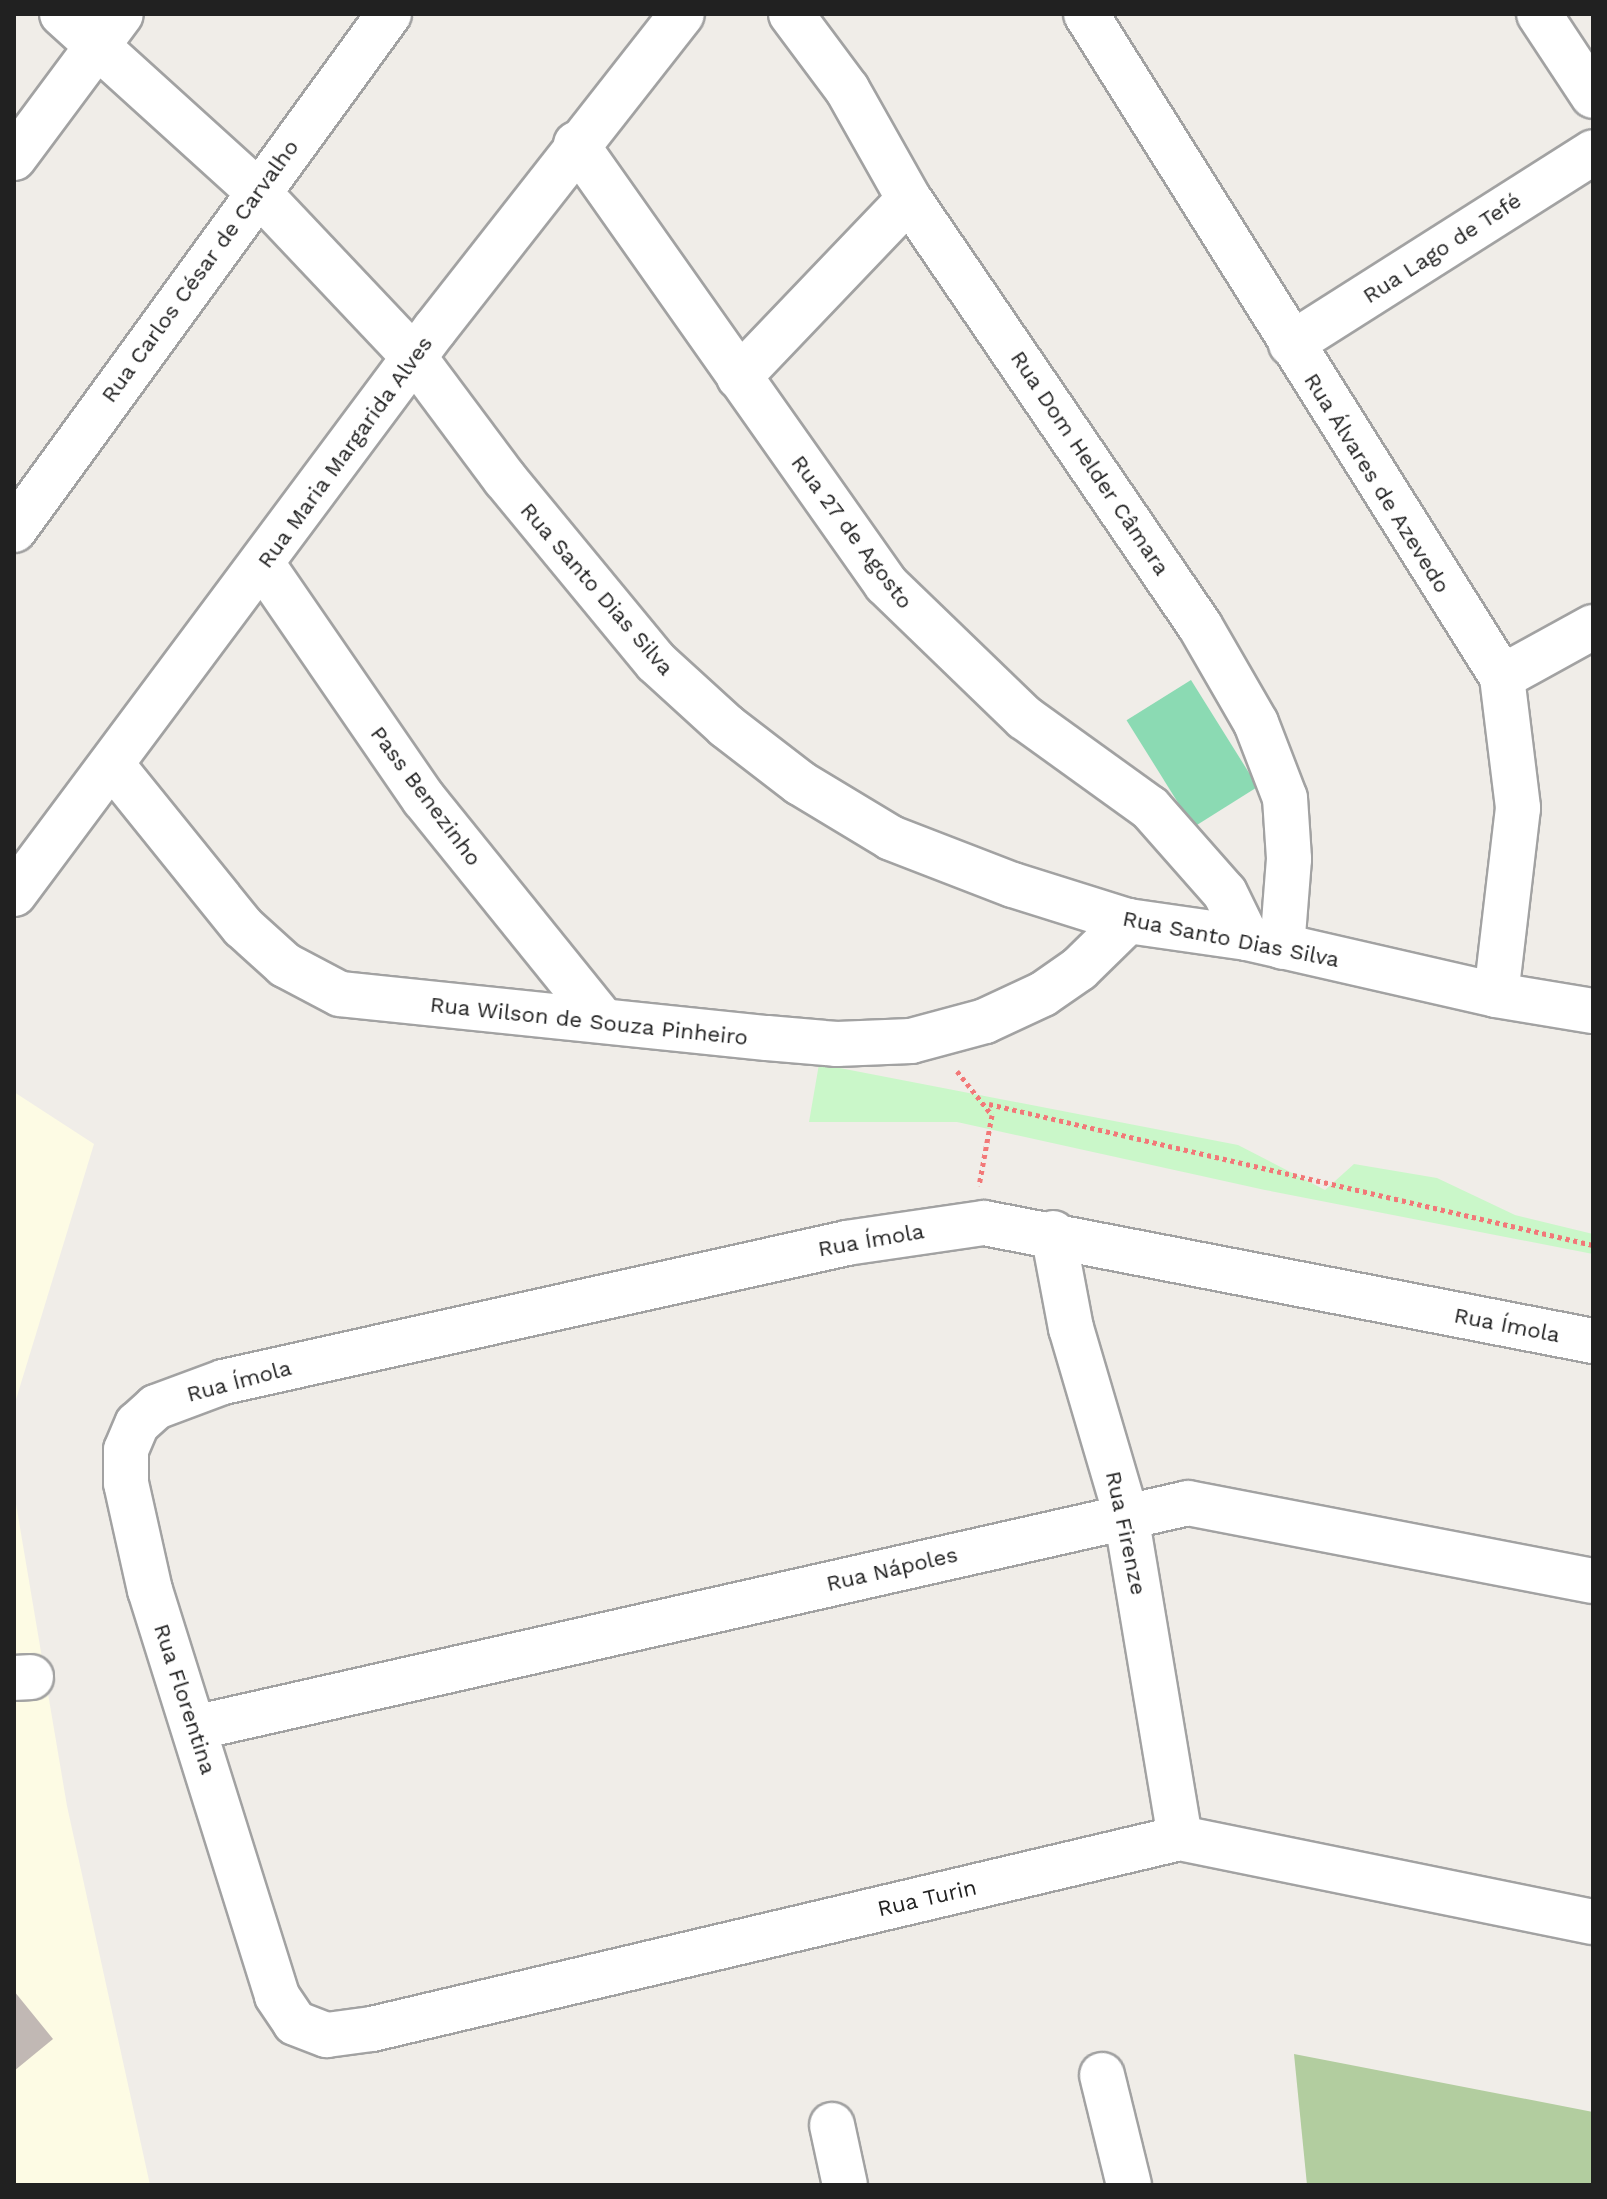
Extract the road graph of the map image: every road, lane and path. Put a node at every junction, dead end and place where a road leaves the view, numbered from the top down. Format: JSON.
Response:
{"nodes":[{"id":1,"x":62,"y":14,"type":"edge"},
{"id":2,"x":389,"y":14,"type":"edge"},
{"id":3,"x":682,"y":14,"type":"edge"},
{"id":4,"x":791,"y":14,"type":"edge"},
{"id":5,"x":1086,"y":14,"type":"edge"},
{"id":6,"x":1539,"y":14,"type":"edge"},
{"id":7,"x":108,"y":31,"type":"edge"},
{"id":8,"x":1593,"y":96,"type":"edge"},
{"id":9,"x":576,"y":144,"type":"junction"},
{"id":10,"x":1593,"y":152,"type":"edge"},
{"id":11,"x":14,"y":158,"type":"edge"},
{"id":12,"x":256,"y":190,"type":"junction"},
{"id":13,"x":909,"y":199,"type":"junction"},
{"id":14,"x":1291,"y":344,"type":"junction"},
{"id":15,"x":414,"y":357,"type":"junction"},
{"id":16,"x":739,"y":377,"type":"junction"},
{"id":17,"x":14,"y":530,"type":"edge"},
{"id":18,"x":263,"y":565,"type":"junction"},
{"id":19,"x":1593,"y":627,"type":"edge"},
{"id":20,"x":1502,"y":677,"type":"junction"},
{"id":21,"x":113,"y":766,"type":"junction"},
{"id":22,"x":19,"y":876,"type":"edge"},
{"id":23,"x":1128,"y":921,"type":"junction"},
{"id":24,"x":1265,"y":943,"type":"junction"},
{"id":25,"x":1496,"y":995,"type":"junction"},
{"id":26,"x":1593,"y":1011,"type":"edge"},
{"id":27,"x":601,"y":1018,"type":"junction"},
{"id":28,"x":989,"y":1104,"type":"dead end"},
{"id":29,"x":992,"y":1115,"type":"dead end"},
{"id":30,"x":977,"y":1176,"type":"dead end"},
{"id":31,"x":1053,"y":1233,"type":"junction"},
{"id":32,"x":1593,"y":1245,"type":"edge"},
{"id":33,"x":1593,"y":1341,"type":"edge"},
{"id":34,"x":156,"y":1407,"type":"joint"},
{"id":35,"x":1126,"y":1515,"type":"junction"},
{"id":36,"x":1593,"y":1581,"type":"edge"},
{"id":37,"x":194,"y":1728,"type":"junction"},
{"id":38,"x":1180,"y":1838,"type":"junction"},
{"id":39,"x":1593,"y":1922,"type":"edge"},
{"id":40,"x":277,"y":1996,"type":"joint"},
{"id":41,"x":1102,"y":2075,"type":"dead end"},
{"id":42,"x":832,"y":2125,"type":"dead end"},
{"id":43,"x":845,"y":2185,"type":"edge"},
{"id":44,"x":1129,"y":2185,"type":"edge"}],
"edges":[{"from":1,"to":7,"type":"street","name":"Rua Santo Dias Silva"},
{"from":2,"to":12,"type":"street","name":"Rua Carlos César de Carvalho"},
{"from":3,"to":9,"type":"street","name":"Rua Maria Margarida Alves"},
{"from":4,"to":13,"type":"street","name":"Rua Dom Helder Câmara"},
{"from":5,"to":14,"type":"street","name":"Rua Álvares de Azevedo"},
{"from":6,"to":8,"type":"street"},
{"from":7,"to":11,"type":"street"},
{"from":7,"to":12,"type":"street","name":"Rua Santo Dias Silva"},
{"from":9,"to":15,"type":"street","name":"Rua Maria Margarida Alves"},
{"from":9,"to":16,"type":"street","name":"Rua 27 de Agosto"},
{"from":10,"to":14,"type":"street","name":"Rua Lago de Tefé"},
{"from":12,"to":15,"type":"street","name":"Rua Santo Dias Silva"},
{"from":12,"to":17,"type":"street","name":"Rua Carlos César de Carvalho"},
{"from":13,"to":16,"type":"street"},
{"from":13,"to":24,"type":"street","name":"Rua Dom Helder Câmara"},
{"from":14,"to":20,"type":"street","name":"Rua Álvares de Azevedo"},
{"from":15,"to":18,"type":"street","name":"Rua Maria Margarida Alves"},
{"from":15,"to":23,"type":"street","name":"Rua Santo Dias Silva"},
{"from":16,"to":24,"type":"street","name":"Rua 27 de Agosto"},
{"from":18,"to":21,"type":"street","name":"Rua Maria Margarida Alves"},
{"from":18,"to":27,"type":"street","name":"Pass Benezinho"},
{"from":19,"to":20,"type":"street"},
{"from":20,"to":25,"type":"street","name":"Rua Álvares de Azevedo"},
{"from":21,"to":22,"type":"street","name":"Rua Maria Margarida Alves"},
{"from":21,"to":27,"type":"street","name":"Rua Wilson de Souza Pinheiro"},
{"from":23,"to":24,"type":"street","name":"Rua Santo Dias Silva"},
{"from":23,"to":27,"type":"street","name":"Rua Wilson de Souza Pinheiro"},
{"from":24,"to":25,"type":"street","name":"Rua Santo Dias Silva"},
{"from":25,"to":26,"type":"street","name":"Rua Santo Dias Silva"},
{"from":28,"to":32,"type":"path"},
{"from":29,"to":30,"type":"path"},
{"from":31,"to":33,"type":"street","name":"Rua Ímola"},
{"from":31,"to":34,"type":"street","name":"Rua Ímola"},
{"from":31,"to":35,"type":"street","name":"Rua Firenze"},
{"from":34,"to":37,"type":"street","name":"Rua Florentina"},
{"from":35,"to":36,"type":"street","name":"Rua Nápoles"},
{"from":35,"to":37,"type":"street","name":"Rua Nápoles"},
{"from":35,"to":38,"type":"street","name":"Rua Firenze"},
{"from":37,"to":40,"type":"street","name":"Rua Florentina"},
{"from":38,"to":39,"type":"street","name":"Rua Turin"},
{"from":38,"to":40,"type":"street","name":"Rua Turin"},
{"from":41,"to":44,"type":"street"},
{"from":42,"to":43,"type":"street"}]}
